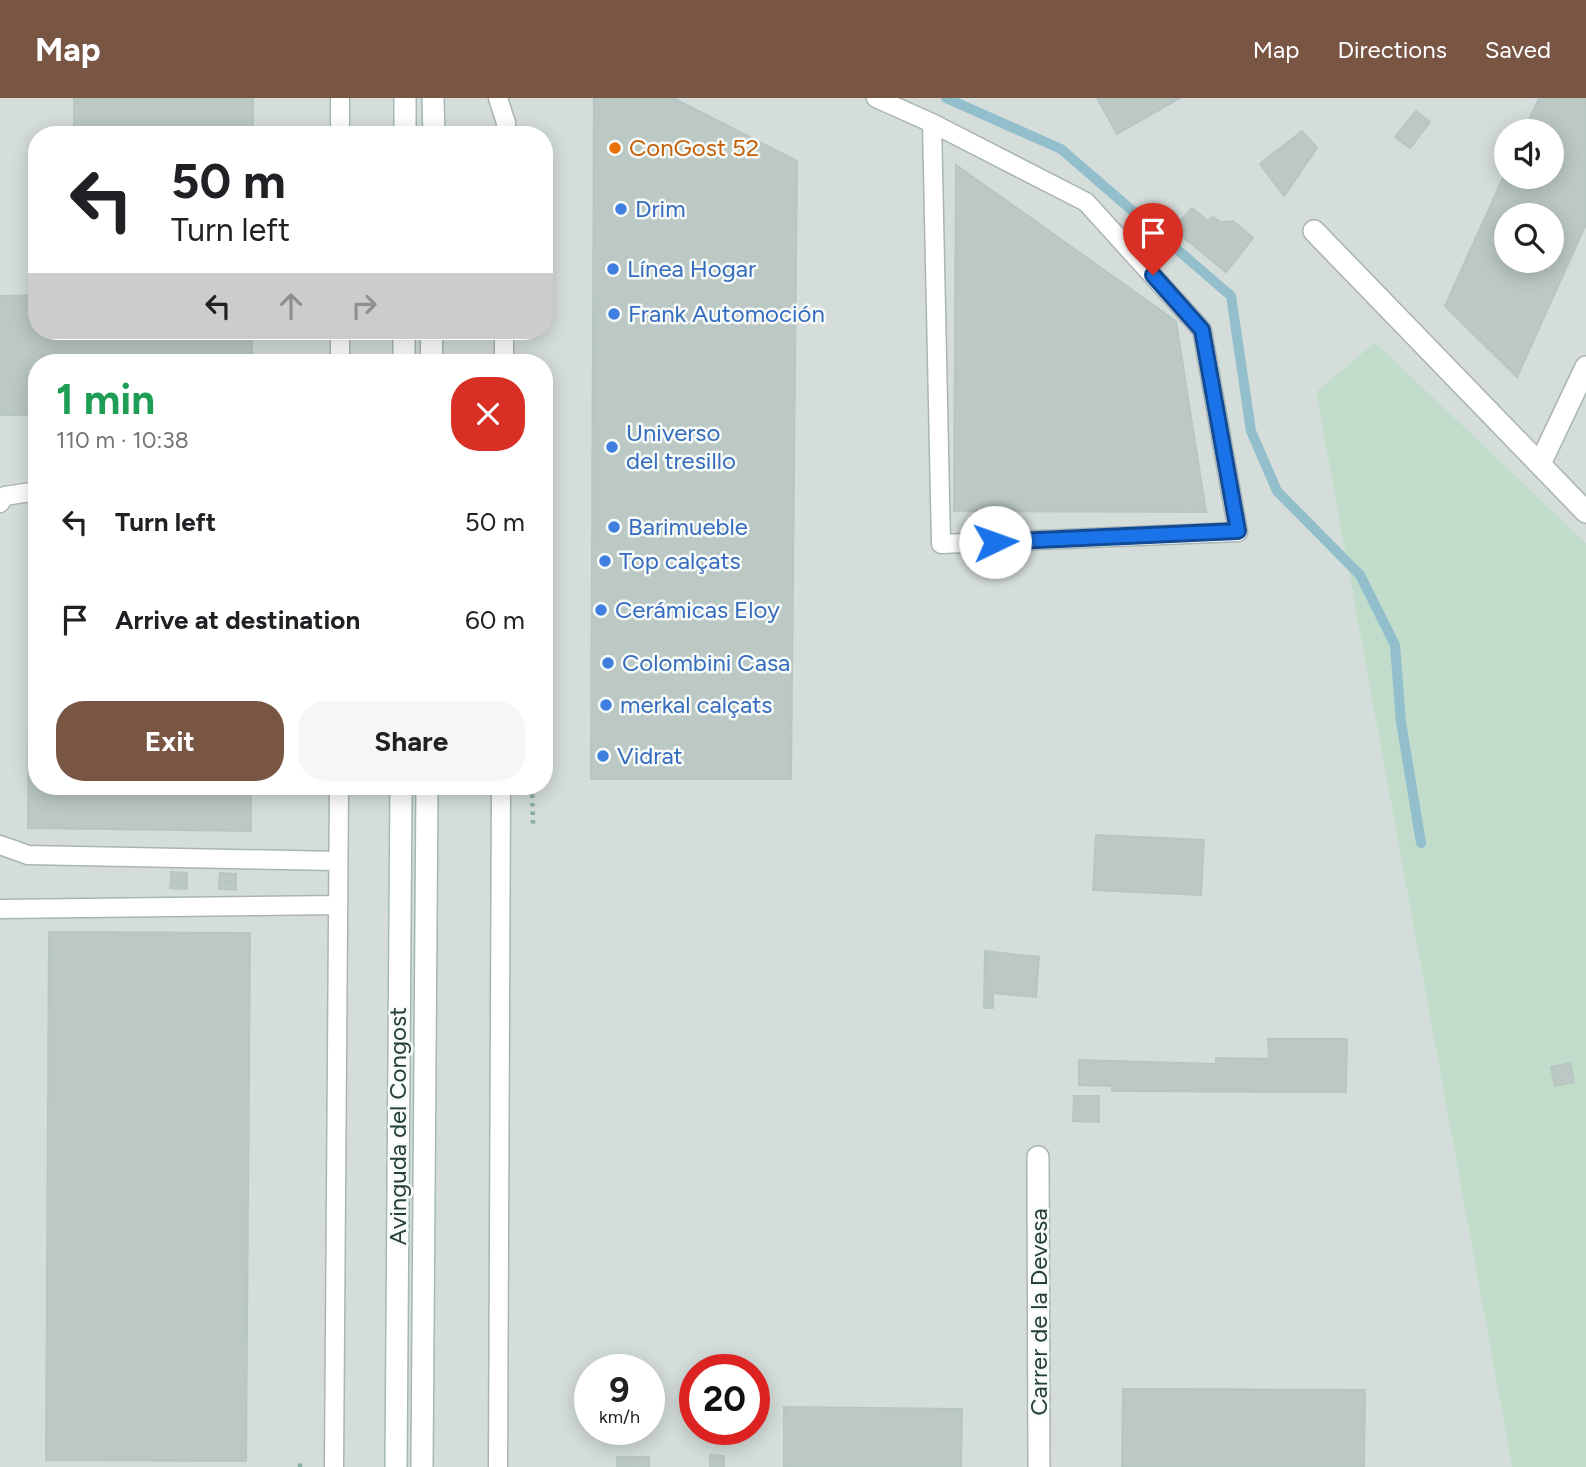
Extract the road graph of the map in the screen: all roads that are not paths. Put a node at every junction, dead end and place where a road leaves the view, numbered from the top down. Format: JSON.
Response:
{"nodes":[{"id":1,"x":340,"y":98,"type":"edge"},
{"id":2,"x":405,"y":98,"type":"edge"},
{"id":3,"x":433,"y":98,"type":"edge"},
{"id":4,"x":498,"y":98,"type":"edge"},
{"id":5,"x":506,"y":98,"type":"edge"},
{"id":6,"x":876,"y":98,"type":"edge"},
{"id":7,"x":932,"y":123,"type":"junction"},
{"id":8,"x":340,"y":126,"type":"edge"},
{"id":9,"x":405,"y":126,"type":"edge"},
{"id":10,"x":434,"y":126,"type":"edge"},
{"id":11,"x":505,"y":126,"type":"edge"},
{"id":12,"x":506,"y":126,"type":"edge"},
{"id":13,"x":1314,"y":231,"type":"dead end"},
{"id":14,"x":1586,"y":367,"type":"edge"},
{"id":15,"x":1540,"y":464,"type":"junction"},
{"id":16,"x":28,"y":492,"type":"edge"},
{"id":17,"x":0,"y":503,"type":"edge"},
{"id":18,"x":1586,"y":512,"type":"edge"},
{"id":19,"x":339,"y":795,"type":"edge"},
{"id":20,"x":401,"y":795,"type":"edge"},
{"id":21,"x":427,"y":795,"type":"edge"},
{"id":22,"x":501,"y":795,"type":"edge"},
{"id":23,"x":0,"y":845,"type":"edge"},
{"id":24,"x":338,"y":861,"type":"junction"},
{"id":25,"x":338,"y":905,"type":"junction"},
{"id":26,"x":0,"y":909,"type":"edge"},
{"id":27,"x":1038,"y":1157,"type":"dead end"},
{"id":28,"x":334,"y":1467,"type":"edge"},
{"id":29,"x":396,"y":1467,"type":"edge"},
{"id":30,"x":422,"y":1467,"type":"edge"},
{"id":31,"x":498,"y":1467,"type":"edge"},
{"id":32,"x":1040,"y":1467,"type":"edge"}],
"edges":[{"from":1,"to":8,"type":"lane"},
{"from":2,"to":9,"type":"main road"},
{"from":3,"to":10,"type":"main road"},
{"from":4,"to":11,"type":"lane"},
{"from":5,"to":12,"type":"lane"},
{"from":6,"to":7,"type":"lane"},
{"from":7,"to":7,"type":"lane"},
{"from":13,"to":15,"type":"main road"},
{"from":14,"to":15,"type":"main road"},
{"from":15,"to":18,"type":"main road"},
{"from":16,"to":17,"type":"lane"},
{"from":19,"to":24,"type":"lane"},
{"from":20,"to":29,"type":"main road","name":"Avinguda del Congost"},
{"from":21,"to":30,"type":"main road","name":"Avinguda del Congost"},
{"from":22,"to":31,"type":"lane"},
{"from":23,"to":24,"type":"lane"},
{"from":24,"to":25,"type":"lane"},
{"from":25,"to":26,"type":"lane"},
{"from":25,"to":28,"type":"lane"},
{"from":27,"to":32,"type":"main road","name":"Carrer de la Devesa"}]}
